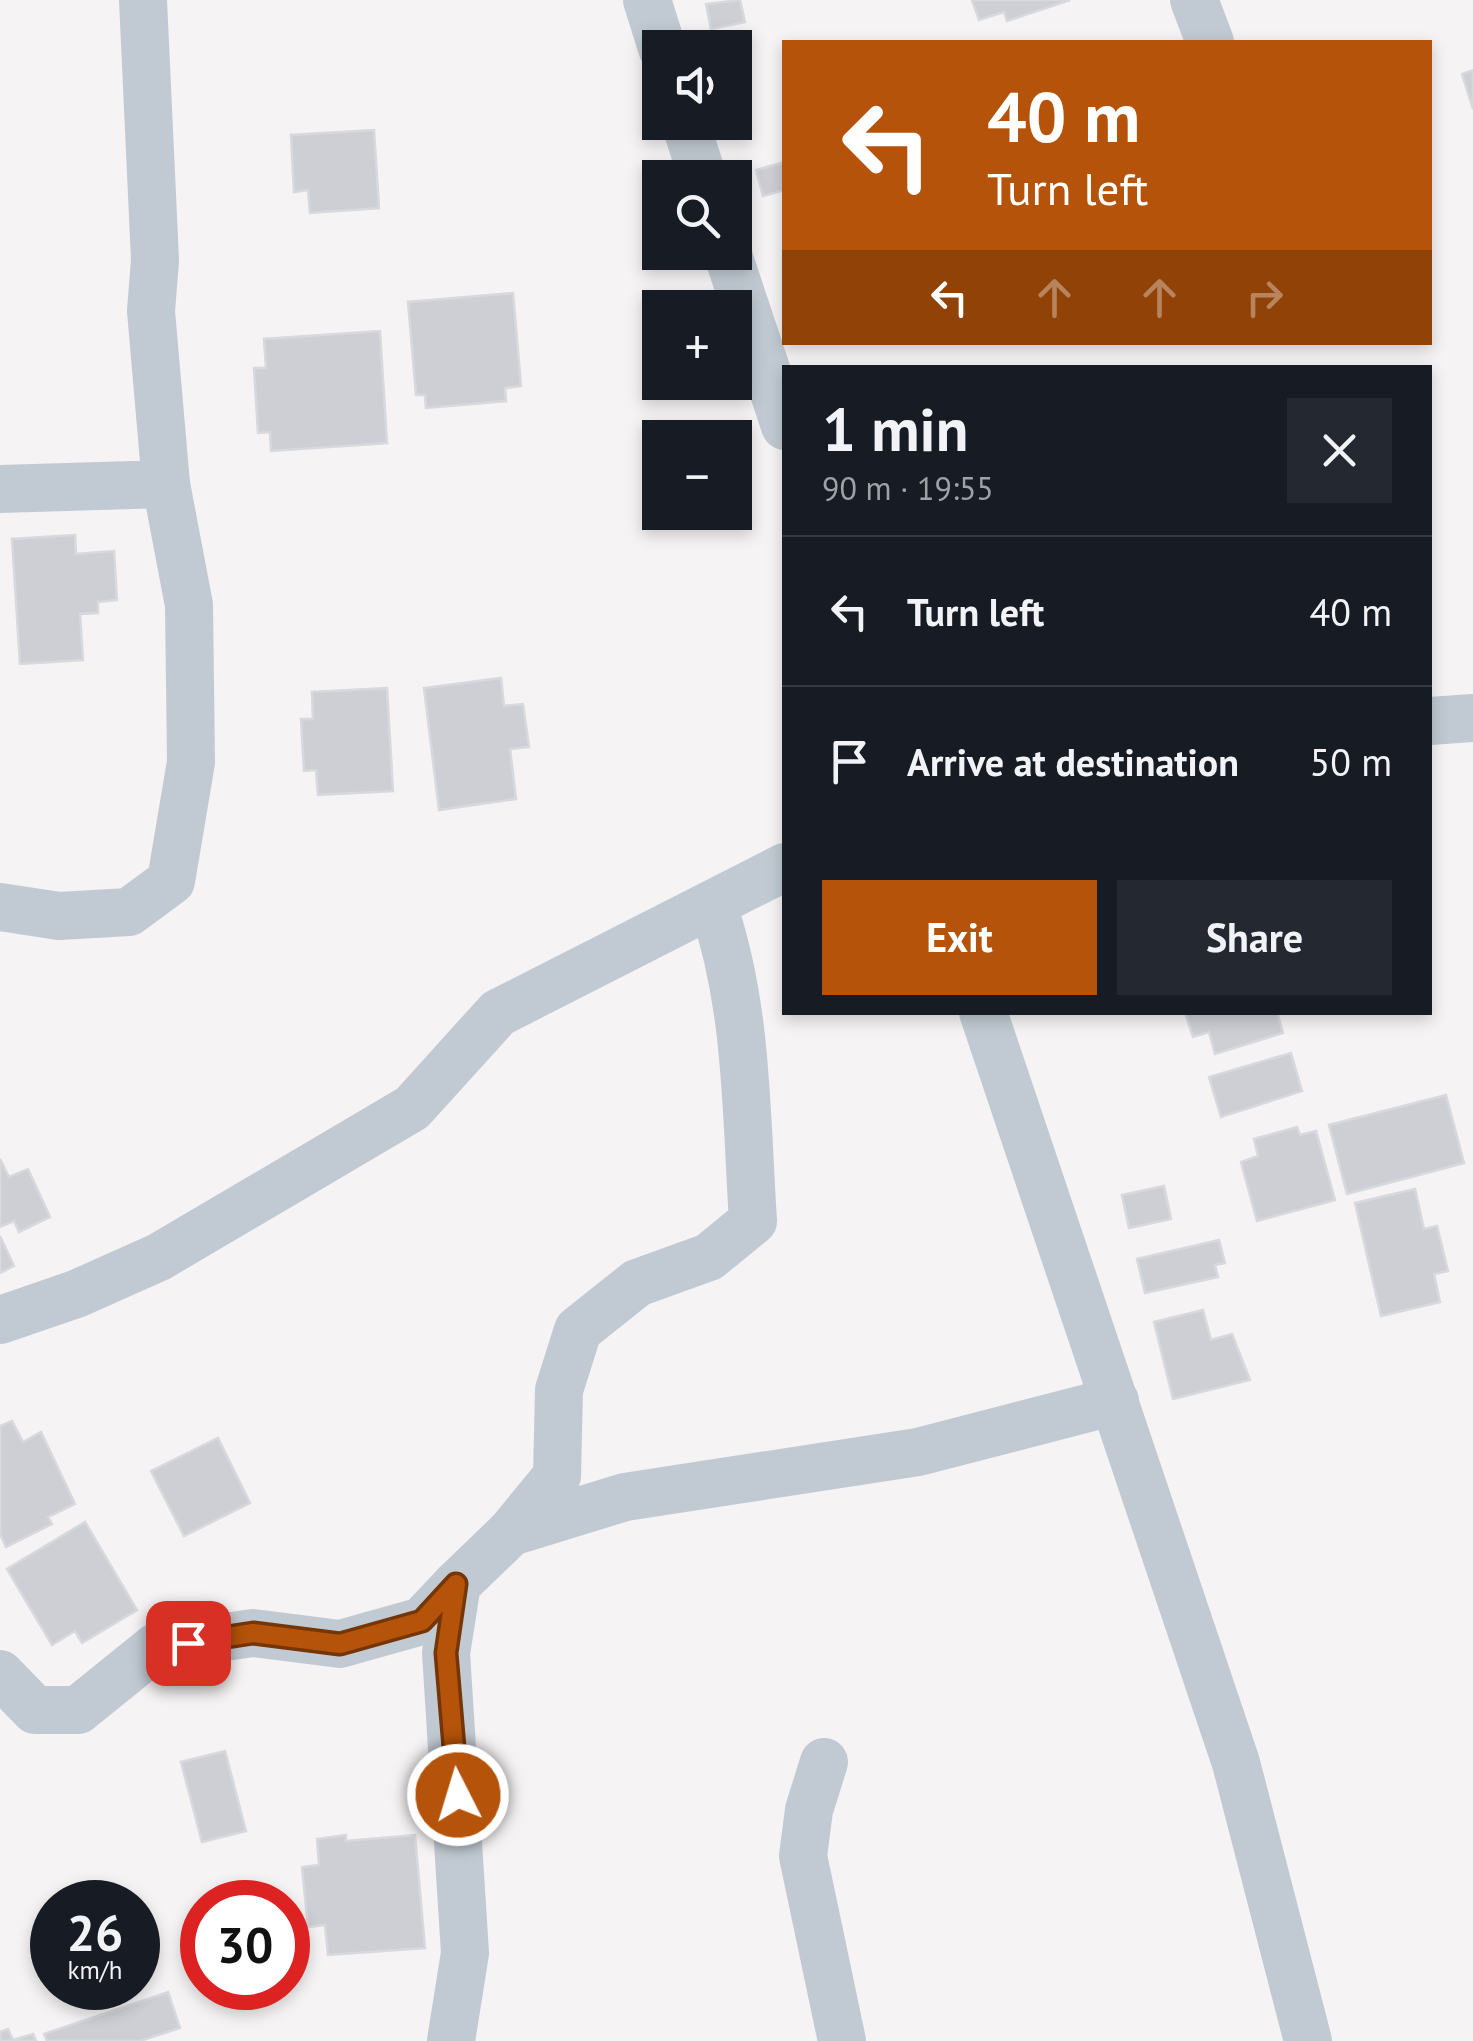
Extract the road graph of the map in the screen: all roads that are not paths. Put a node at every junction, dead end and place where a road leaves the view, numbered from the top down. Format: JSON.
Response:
{"nodes":[{"id":1,"x":143,"y":0,"type":"edge"},
{"id":2,"x":646,"y":0,"type":"edge"},
{"id":3,"x":1194,"y":0,"type":"edge"},
{"id":4,"x":656,"y":30,"type":"edge"},
{"id":5,"x":1209,"y":40,"type":"edge"},
{"id":6,"x":732,"y":270,"type":"edge"},
{"id":7,"x":782,"y":417,"type":"edge"},
{"id":8,"x":166,"y":484,"type":"junction"},
{"id":9,"x":0,"y":489,"type":"edge"},
{"id":10,"x":1473,"y":718,"type":"edge"},
{"id":11,"x":1432,"y":720,"type":"edge"},
{"id":12,"x":782,"y":869,"type":"edge"},
{"id":13,"x":713,"y":906,"type":"junction"},
{"id":14,"x":0,"y":907,"type":"edge"},
{"id":15,"x":984,"y":1015,"type":"edge"},
{"id":16,"x":0,"y":1320,"type":"edge"},
{"id":17,"x":1115,"y":1401,"type":"junction"},
{"id":18,"x":511,"y":1532,"type":"junction"},
{"id":19,"x":456,"y":1584,"type":"junction"},
{"id":20,"x":0,"y":1674,"type":"edge"},
{"id":21,"x":824,"y":1762,"type":"dead end"},
{"id":22,"x":450,"y":2041,"type":"edge"},
{"id":23,"x":842,"y":2041,"type":"edge"},
{"id":24,"x":1308,"y":2041,"type":"edge"}],
"edges":[{"from":1,"to":8,"type":"street"},
{"from":2,"to":4,"type":"street"},
{"from":3,"to":5,"type":"street"},
{"from":6,"to":7,"type":"street"},
{"from":8,"to":9,"type":"street"},
{"from":8,"to":14,"type":"street"},
{"from":10,"to":11,"type":"street"},
{"from":12,"to":13,"type":"street"},
{"from":13,"to":16,"type":"street"},
{"from":13,"to":18,"type":"street"},
{"from":15,"to":17,"type":"street"},
{"from":17,"to":18,"type":"street"},
{"from":17,"to":24,"type":"street"},
{"from":18,"to":19,"type":"street"},
{"from":19,"to":20,"type":"street"},
{"from":19,"to":22,"type":"street"},
{"from":21,"to":23,"type":"street"}]}
